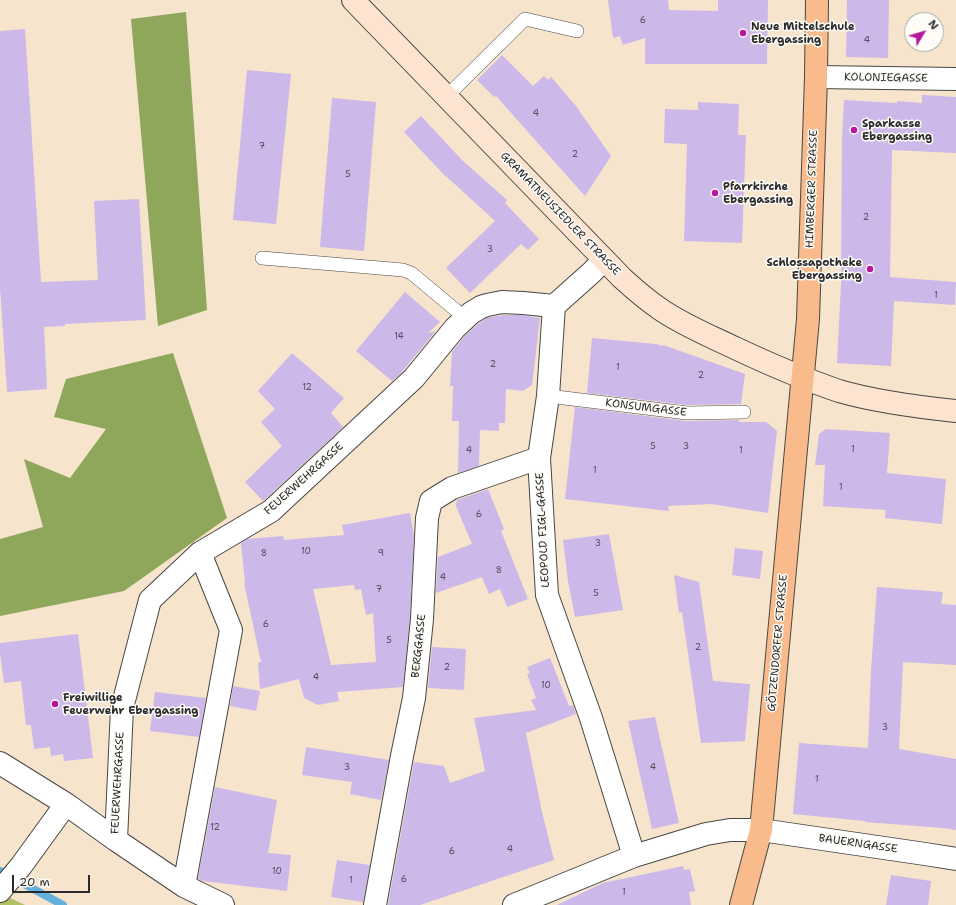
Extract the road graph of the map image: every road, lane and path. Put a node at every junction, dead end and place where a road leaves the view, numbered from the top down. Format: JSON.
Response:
{"nodes":[{"id":1,"x":353,"y":0,"type":"edge"},
{"id":2,"x":817,"y":0,"type":"edge"},
{"id":3,"x":577,"y":30,"type":"dead end"},
{"id":4,"x":816,"y":77,"type":"junction"},
{"id":5,"x":956,"y":79,"type":"edge"},
{"id":6,"x":446,"y":97,"type":"junction"},
{"id":7,"x":262,"y":258,"type":"dead end"},
{"id":8,"x":604,"y":260,"type":"junction"},
{"id":9,"x":554,"y":306,"type":"junction"},
{"id":10,"x":465,"y":318,"type":"junction"},
{"id":11,"x":803,"y":378,"type":"junction"},
{"id":12,"x":548,"y":396,"type":"junction"},
{"id":13,"x":956,"y":411,"type":"edge"},
{"id":14,"x":744,"y":412,"type":"dead end"},
{"id":15,"x":539,"y":458,"type":"junction"},
{"id":16,"x":200,"y":554,"type":"junction"},
{"id":17,"x":0,"y":763,"type":"edge"},
{"id":18,"x":66,"y":804,"type":"junction"},
{"id":19,"x":761,"y":830,"type":"junction"},
{"id":20,"x":116,"y":840,"type":"junction"},
{"id":21,"x":634,"y":856,"type":"junction"},
{"id":22,"x":956,"y":859,"type":"edge"},
{"id":23,"x":184,"y":886,"type":"junction"},
{"id":24,"x":0,"y":891,"type":"edge"},
{"id":25,"x":223,"y":905,"type":"edge"},
{"id":26,"x":375,"y":905,"type":"edge"},
{"id":27,"x":514,"y":905,"type":"edge"},
{"id":28,"x":741,"y":905,"type":"edge"}],
"edges":[{"from":1,"to":6,"type":"main road","name":"GRAMATNEUSIEDLER STRASSE"},
{"from":2,"to":4,"type":"main road","name":"HIMBERGER STRASSE"},
{"from":3,"to":6,"type":"lane"},
{"from":4,"to":5,"type":"street","name":"KOLONIEGASSE"},
{"from":4,"to":11,"type":"main road","name":"HIMBERGER STRASSE"},
{"from":6,"to":8,"type":"main road","name":"GRAMATNEUSIEDLER STRASSE"},
{"from":7,"to":10,"type":"lane"},
{"from":8,"to":9,"type":"street"},
{"from":8,"to":11,"type":"main road","name":"GRAMATNEUSIEDLER STRASSE"},
{"from":9,"to":10,"type":"street","name":"FEUERWEHRGASSE"},
{"from":9,"to":12,"type":"street","name":"LEOPOLD FIGL-GASSE"},
{"from":10,"to":16,"type":"street","name":"FEUERWEHRGASSE"},
{"from":11,"to":13,"type":"main road","name":"GRAMATNEUSIEDLER STRASSE"},
{"from":11,"to":19,"type":"main road","name":"GÖTZENDORFER STRASSE"},
{"from":12,"to":14,"type":"lane","name":"KONSUMGASSE"},
{"from":12,"to":15,"type":"street","name":"LEOPOLD FIGL-GASSE"},
{"from":15,"to":21,"type":"street","name":"LEOPOLD FIGL-GASSE"},
{"from":15,"to":26,"type":"street","name":"BERGGASSE"},
{"from":16,"to":20,"type":"street","name":"FEUERWEHRGASSE"},
{"from":16,"to":23,"type":"street"},
{"from":17,"to":18,"type":"street"},
{"from":18,"to":20,"type":"street"},
{"from":18,"to":24,"type":"street"},
{"from":19,"to":21,"type":"street","name":"BAUERNGASSE"},
{"from":19,"to":22,"type":"street","name":"BAUERNGASSE"},
{"from":19,"to":28,"type":"main road","name":"GÖTZENDORFER STRASSE"},
{"from":20,"to":23,"type":"street"},
{"from":21,"to":27,"type":"street","name":"BAUERNGASSE"},
{"from":23,"to":25,"type":"street"}]}
